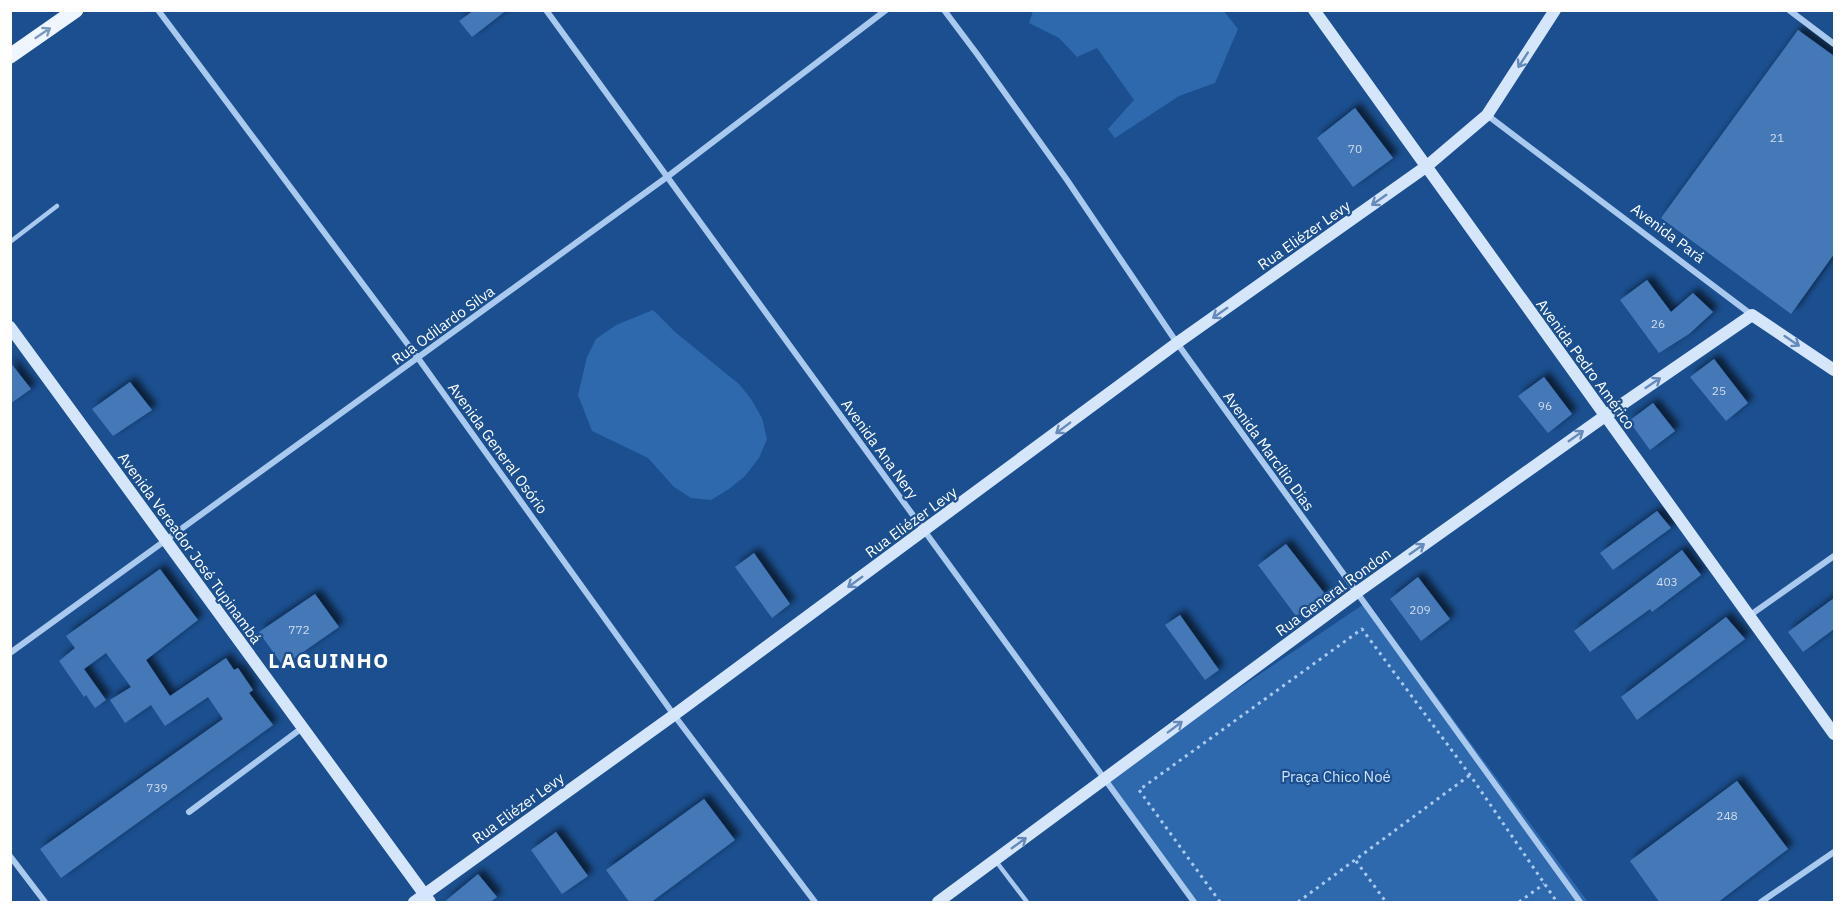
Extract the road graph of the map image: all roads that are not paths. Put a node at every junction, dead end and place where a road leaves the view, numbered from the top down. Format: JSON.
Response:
{"nodes":[{"id":1,"x":76,"y":10,"type":"edge"},
{"id":2,"x":158,"y":10,"type":"edge"},
{"id":3,"x":546,"y":10,"type":"edge"},
{"id":4,"x":886,"y":10,"type":"edge"},
{"id":5,"x":944,"y":10,"type":"edge"},
{"id":6,"x":1314,"y":10,"type":"edge"},
{"id":7,"x":1555,"y":10,"type":"edge"},
{"id":8,"x":1789,"y":10,"type":"edge"},
{"id":9,"x":1834,"y":44,"type":"edge"},
{"id":10,"x":10,"y":56,"type":"edge"},
{"id":11,"x":1487,"y":115,"type":"junction"},
{"id":12,"x":1427,"y":166,"type":"junction"},
{"id":13,"x":667,"y":177,"type":"junction"},
{"id":14,"x":57,"y":206,"type":"dead end"},
{"id":15,"x":10,"y":242,"type":"edge"},
{"id":16,"x":1752,"y":315,"type":"junction"},
{"id":17,"x":10,"y":327,"type":"edge"},
{"id":18,"x":1177,"y":344,"type":"junction"},
{"id":19,"x":418,"y":358,"type":"junction"},
{"id":20,"x":1833,"y":367,"type":"edge"},
{"id":21,"x":1605,"y":416,"type":"junction"},
{"id":22,"x":925,"y":531,"type":"junction"},
{"id":23,"x":166,"y":541,"type":"junction"},
{"id":24,"x":1834,"y":556,"type":"edge"},
{"id":25,"x":1356,"y":593,"type":"junction"},
{"id":26,"x":1749,"y":616,"type":"junction"},
{"id":27,"x":10,"y":653,"type":"edge"},
{"id":28,"x":674,"y":715,"type":"junction"},
{"id":29,"x":302,"y":728,"type":"junction"},
{"id":30,"x":1834,"y":734,"type":"edge"},
{"id":31,"x":1104,"y":779,"type":"junction"},
{"id":32,"x":189,"y":812,"type":"dead end"},
{"id":33,"x":1834,"y":852,"type":"edge"},
{"id":34,"x":10,"y":856,"type":"edge"},
{"id":35,"x":995,"y":860,"type":"junction"},
{"id":36,"x":422,"y":900,"type":"edge"},
{"id":37,"x":45,"y":903,"type":"edge"},
{"id":38,"x":814,"y":903,"type":"edge"},
{"id":39,"x":938,"y":903,"type":"edge"},
{"id":40,"x":1027,"y":903,"type":"edge"},
{"id":41,"x":1194,"y":903,"type":"edge"},
{"id":42,"x":1580,"y":903,"type":"edge"},
{"id":43,"x":1761,"y":903,"type":"edge"}],
"edges":[{"from":10,"to":1,"type":"main road","one_way":true},
{"from":2,"to":19,"type":"street","name":"Avenida General Osório"},
{"from":3,"to":13,"type":"street","name":"Avenida Ana Nery"},
{"from":4,"to":13,"type":"street","name":"Rua Odilardo Silva"},
{"from":5,"to":18,"type":"street","name":"Avenida Marcílio Dias"},
{"from":6,"to":12,"type":"main road","name":"Avenida Pedro Américo"},
{"from":7,"to":11,"type":"main road","name":"Rua Eliézer Levy","one_way":true},
{"from":8,"to":9,"type":"street"},
{"from":11,"to":12,"type":"main road","name":"Rua Eliézer Levy"},
{"from":11,"to":16,"type":"street","name":"Avenida Pará"},
{"from":12,"to":18,"type":"main road","name":"Rua Eliézer Levy","one_way":true},
{"from":12,"to":21,"type":"main road","name":"Avenida Pedro Américo"},
{"from":13,"to":19,"type":"street","name":"Rua Odilardo Silva"},
{"from":13,"to":22,"type":"street","name":"Avenida Ana Nery"},
{"from":14,"to":15,"type":"lane"},
{"from":16,"to":20,"type":"main road","name":"Avenida Pará","one_way":true},
{"from":21,"to":16,"type":"main road","name":"Rua General Rondon","one_way":true},
{"from":17,"to":23,"type":"main road","name":"Avenida Vereador José Tupinambá"},
{"from":18,"to":22,"type":"main road","name":"Rua Eliézer Levy","one_way":true},
{"from":18,"to":25,"type":"street","name":"Avenida Marcílio Dias"},
{"from":19,"to":23,"type":"street","name":"Rua Odilardo Silva"},
{"from":19,"to":28,"type":"street","name":"Avenida General Osório"},
{"from":25,"to":21,"type":"main road","name":"Rua General Rondon","one_way":true},
{"from":21,"to":26,"type":"main road","name":"Avenida Pedro Américo"},
{"from":22,"to":28,"type":"main road","name":"Rua Eliézer Levy","one_way":true},
{"from":22,"to":31,"type":"street","name":"Avenida Ana Nery"},
{"from":23,"to":27,"type":"street","name":"Rua Odilardo Silva"},
{"from":23,"to":29,"type":"main road","name":"Avenida Vereador José Tupinambá"},
{"from":24,"to":26,"type":"street"},
{"from":31,"to":25,"type":"main road","name":"Rua General Rondon","one_way":true},
{"from":25,"to":42,"type":"street","name":"Avenida Marcílio Dias"},
{"from":26,"to":30,"type":"main road","name":"Avenida Pedro Américo"},
{"from":28,"to":36,"type":"main road","name":"Rua Eliézer Levy"},
{"from":28,"to":38,"type":"street","name":"Avenida General Osório"},
{"from":29,"to":32,"type":"street"},
{"from":29,"to":36,"type":"main road","name":"Avenida Vereador José Tupinambá"},
{"from":35,"to":31,"type":"main road","name":"Rua General Rondon","one_way":true},
{"from":31,"to":41,"type":"street","name":"Avenida Ana Nery"},
{"from":33,"to":43,"type":"street"},
{"from":34,"to":37,"type":"street"},
{"from":35,"to":39,"type":"main road","name":"Rua General Rondon"},
{"from":35,"to":40,"type":"lane"}]}
